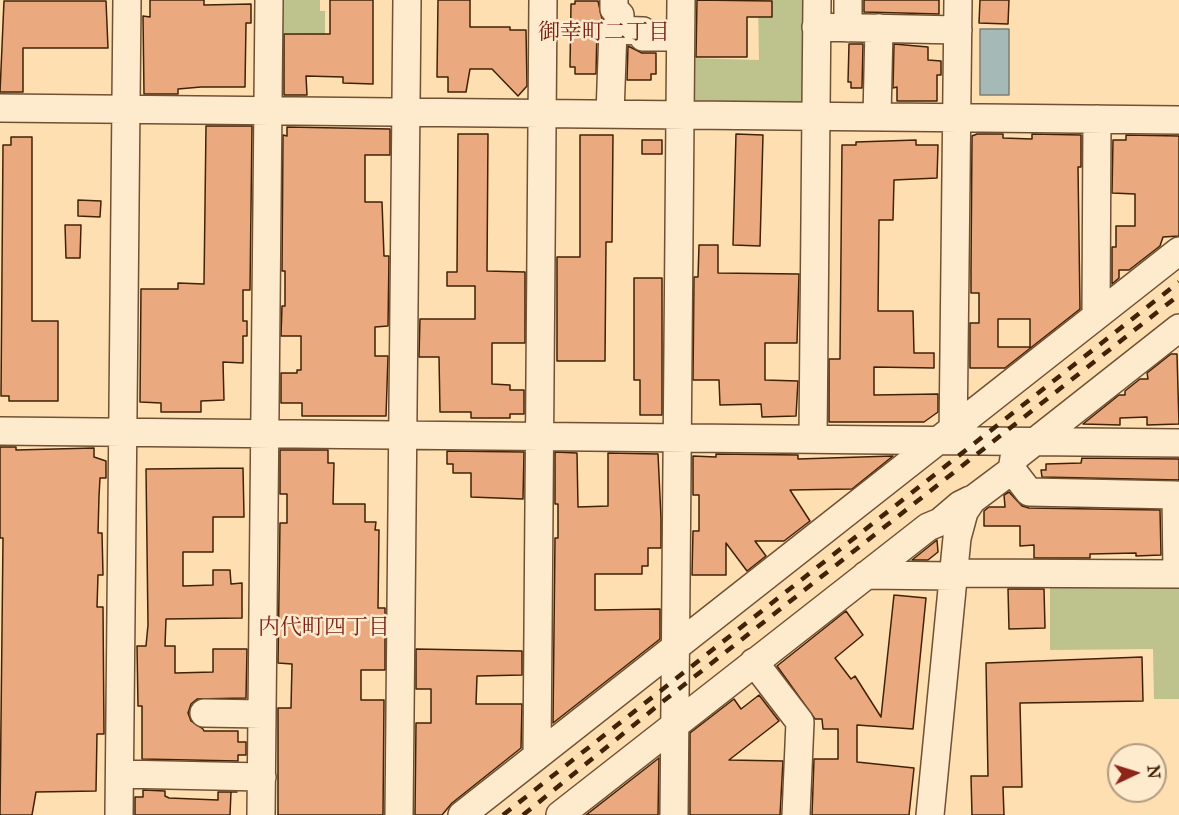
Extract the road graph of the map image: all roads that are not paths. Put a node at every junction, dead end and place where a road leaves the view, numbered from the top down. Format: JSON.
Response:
{"nodes":[{"id":1,"x":127,"y":0,"type":"edge"},
{"id":2,"x":269,"y":0,"type":"edge"},
{"id":3,"x":407,"y":0,"type":"edge"},
{"id":4,"x":543,"y":0,"type":"edge"},
{"id":5,"x":614,"y":0,"type":"edge"},
{"id":6,"x":681,"y":0,"type":"edge"},
{"id":7,"x":817,"y":0,"type":"edge"},
{"id":8,"x":848,"y":0,"type":"edge"},
{"id":9,"x":958,"y":0,"type":"edge"},
{"id":10,"x":816,"y":27,"type":"junction"},
{"id":11,"x":848,"y":28,"type":"junction"},
{"id":12,"x":879,"y":28,"type":"junction"},
{"id":13,"x":620,"y":30,"type":"junction"},
{"id":14,"x":958,"y":30,"type":"junction"},
{"id":15,"x":680,"y":37,"type":"junction"},
{"id":16,"x":0,"y":108,"type":"edge"},
{"id":17,"x":126,"y":110,"type":"junction"},
{"id":18,"x":268,"y":111,"type":"junction"},
{"id":19,"x":406,"y":112,"type":"junction"},
{"id":20,"x":542,"y":114,"type":"junction"},
{"id":21,"x":610,"y":114,"type":"junction"},
{"id":22,"x":679,"y":115,"type":"junction"},
{"id":23,"x":816,"y":116,"type":"junction"},
{"id":24,"x":878,"y":117,"type":"junction"},
{"id":25,"x":957,"y":118,"type":"junction"},
{"id":26,"x":1097,"y":119,"type":"junction"},
{"id":27,"x":1179,"y":120,"type":"edge"},
{"id":28,"x":1179,"y":251,"type":"edge"},
{"id":29,"x":1096,"y":316,"type":"junction"},
{"id":30,"x":1179,"y":328,"type":"edge"},
{"id":31,"x":0,"y":431,"type":"edge"},
{"id":32,"x":123,"y":432,"type":"junction"},
{"id":33,"x":265,"y":434,"type":"junction"},
{"id":34,"x":402,"y":435,"type":"junction"},
{"id":35,"x":540,"y":436,"type":"junction"},
{"id":36,"x":949,"y":437,"type":"junction"},
{"id":37,"x":676,"y":438,"type":"junction"},
{"id":38,"x":813,"y":439,"type":"junction"},
{"id":39,"x":1036,"y":441,"type":"junction"},
{"id":40,"x":1179,"y":443,"type":"edge"},
{"id":41,"x":1012,"y":470,"type":"junction"},
{"id":42,"x":972,"y":500,"type":"junction"},
{"id":43,"x":954,"y":574,"type":"junction"},
{"id":44,"x":1178,"y":574,"type":"edge"},
{"id":45,"x":866,"y":575,"type":"junction"},
{"id":46,"x":674,"y":647,"type":"junction"},
{"id":47,"x":754,"y":662,"type":"junction"},
{"id":48,"x":204,"y":713,"type":"dead end"},
{"id":49,"x":262,"y":714,"type":"junction"},
{"id":50,"x":673,"y":725,"type":"junction"},
{"id":51,"x":537,"y":756,"type":"junction"},
{"id":52,"x":120,"y":774,"type":"junction"},
{"id":53,"x":262,"y":777,"type":"junction"},
{"id":54,"x":571,"y":811,"type":"edge"},
{"id":55,"x":119,"y":815,"type":"edge"},
{"id":56,"x":261,"y":815,"type":"edge"},
{"id":57,"x":399,"y":815,"type":"edge"},
{"id":58,"x":462,"y":815,"type":"edge"},
{"id":59,"x":674,"y":815,"type":"edge"},
{"id":60,"x":796,"y":815,"type":"edge"},
{"id":61,"x":930,"y":815,"type":"edge"}],
"edges":[{"from":1,"to":17,"type":"street"},
{"from":2,"to":18,"type":"street"},
{"from":3,"to":19,"type":"street"},
{"from":4,"to":20,"type":"street"},
{"from":5,"to":13,"type":"street"},
{"from":6,"to":15,"type":"street"},
{"from":7,"to":10,"type":"street"},
{"from":8,"to":11,"type":"street"},
{"from":9,"to":14,"type":"street"},
{"from":10,"to":11,"type":"street"},
{"from":10,"to":23,"type":"street"},
{"from":11,"to":12,"type":"street"},
{"from":12,"to":14,"type":"street"},
{"from":12,"to":24,"type":"street"},
{"from":13,"to":15,"type":"street"},
{"from":13,"to":21,"type":"street"},
{"from":14,"to":25,"type":"street"},
{"from":15,"to":22,"type":"street"},
{"from":16,"to":17,"type":"street"},
{"from":17,"to":18,"type":"street"},
{"from":17,"to":32,"type":"street"},
{"from":18,"to":19,"type":"street"},
{"from":18,"to":33,"type":"street"},
{"from":19,"to":20,"type":"street"},
{"from":19,"to":34,"type":"street"},
{"from":20,"to":21,"type":"street"},
{"from":20,"to":35,"type":"street"},
{"from":21,"to":22,"type":"street"},
{"from":22,"to":23,"type":"street"},
{"from":22,"to":37,"type":"street"},
{"from":23,"to":24,"type":"street"},
{"from":23,"to":38,"type":"street"},
{"from":24,"to":25,"type":"street"},
{"from":25,"to":26,"type":"street"},
{"from":25,"to":36,"type":"street"},
{"from":26,"to":27,"type":"street"},
{"from":26,"to":29,"type":"street"},
{"from":28,"to":29,"type":"street"},
{"from":29,"to":36,"type":"street"},
{"from":30,"to":39,"type":"street"},
{"from":31,"to":32,"type":"street"},
{"from":32,"to":33,"type":"street"},
{"from":32,"to":52,"type":"street"},
{"from":33,"to":34,"type":"street"},
{"from":33,"to":49,"type":"street"},
{"from":34,"to":35,"type":"street"},
{"from":34,"to":57,"type":"street"},
{"from":35,"to":37,"type":"street"},
{"from":35,"to":51,"type":"street"},
{"from":36,"to":38,"type":"street"},
{"from":36,"to":39,"type":"street"},
{"from":36,"to":46,"type":"street"},
{"from":37,"to":38,"type":"street"},
{"from":37,"to":46,"type":"street"},
{"from":39,"to":40,"type":"street"},
{"from":39,"to":41,"type":"street"},
{"from":41,"to":42,"type":"street"},
{"from":41,"to":44,"type":"street"},
{"from":42,"to":43,"type":"street"},
{"from":42,"to":45,"type":"street"},
{"from":43,"to":44,"type":"street"},
{"from":43,"to":45,"type":"street"},
{"from":43,"to":61,"type":"street"},
{"from":45,"to":47,"type":"street"},
{"from":46,"to":50,"type":"street"},
{"from":46,"to":51,"type":"street"},
{"from":47,"to":50,"type":"street"},
{"from":47,"to":60,"type":"street"},
{"from":48,"to":49,"type":"street"},
{"from":49,"to":53,"type":"street"},
{"from":50,"to":54,"type":"street"},
{"from":50,"to":59,"type":"street"},
{"from":51,"to":58,"type":"street"},
{"from":52,"to":53,"type":"street"},
{"from":52,"to":55,"type":"street"},
{"from":53,"to":56,"type":"street"}]}
